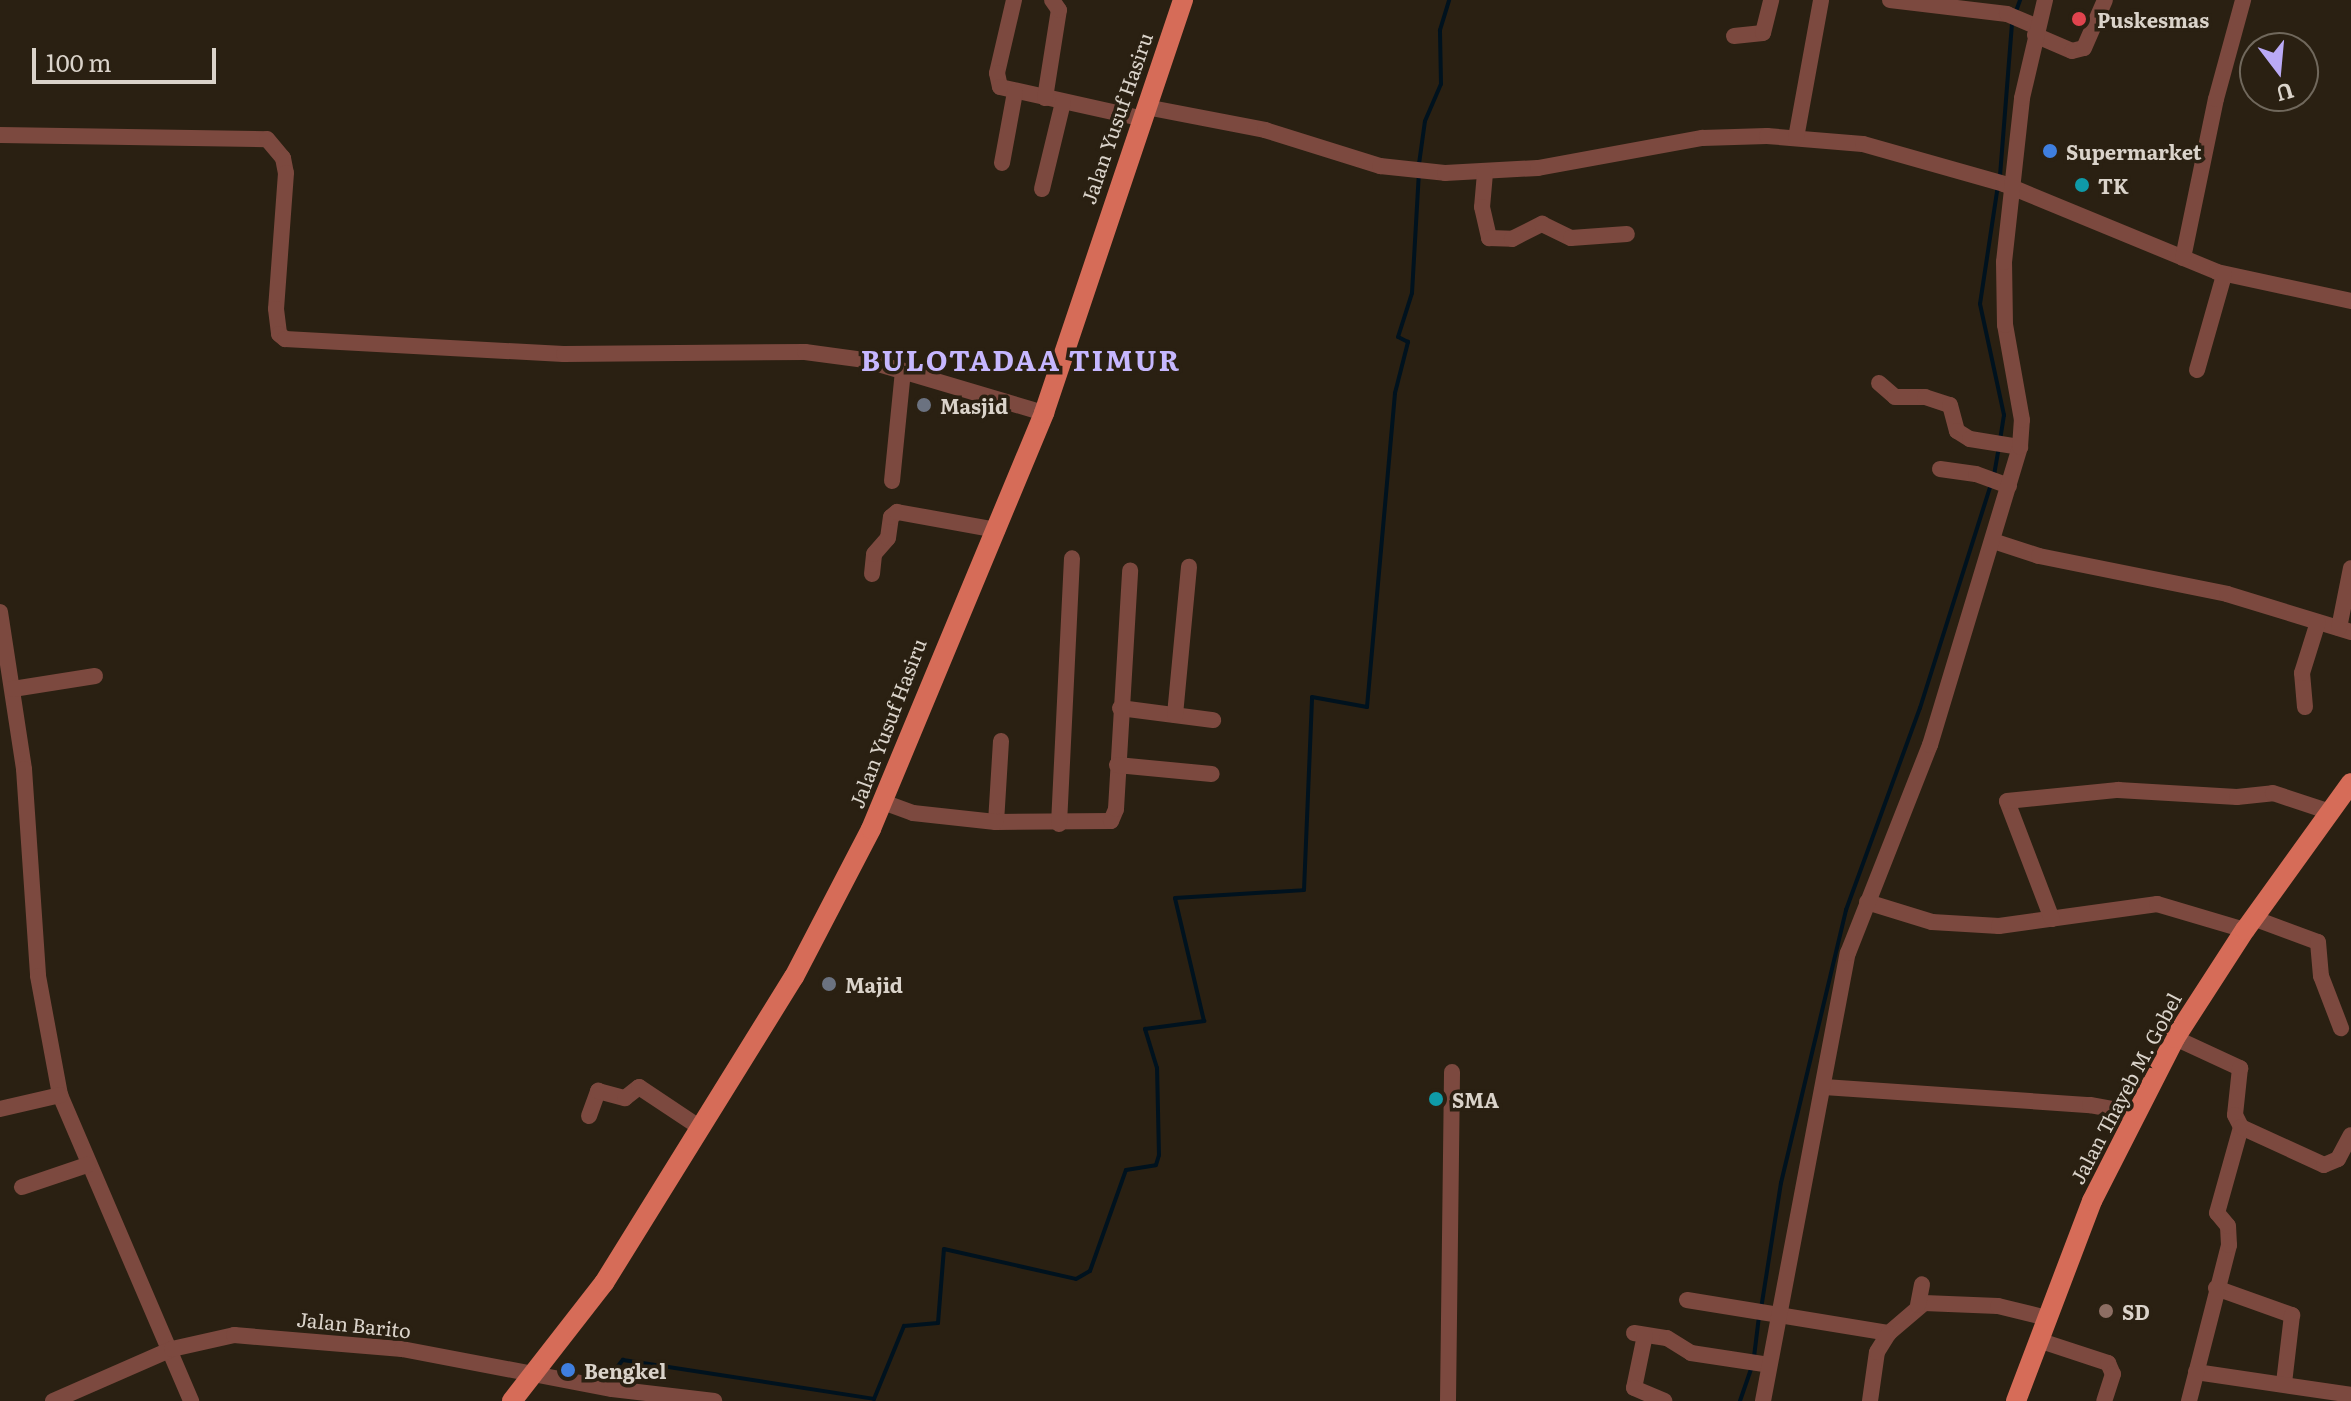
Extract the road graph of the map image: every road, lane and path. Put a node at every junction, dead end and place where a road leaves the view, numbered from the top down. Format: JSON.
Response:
{"nodes":[{"id":1,"x":1014,"y":0,"type":"edge"},
{"id":2,"x":1183,"y":0,"type":"edge"},
{"id":3,"x":1771,"y":0,"type":"edge"},
{"id":4,"x":1821,"y":0,"type":"edge"},
{"id":5,"x":1890,"y":0,"type":"edge"},
{"id":6,"x":2045,"y":0,"type":"edge"},
{"id":7,"x":2105,"y":0,"type":"edge"},
{"id":8,"x":2243,"y":0,"type":"edge"},
{"id":9,"x":1055,"y":1,"type":"edge"},
{"id":10,"x":2036,"y":31,"type":"junction"},
{"id":11,"x":1734,"y":36,"type":"dead end"},
{"id":12,"x":1015,"y":92,"type":"junction"},
{"id":13,"x":1045,"y":98,"type":"junction"},
{"id":14,"x":1063,"y":102,"type":"junction"},
{"id":15,"x":1143,"y":112,"type":"junction"},
{"id":16,"x":0,"y":135,"type":"edge"},
{"id":17,"x":1796,"y":138,"type":"junction"},
{"id":18,"x":1002,"y":163,"type":"dead end"},
{"id":19,"x":1485,"y":173,"type":"junction"},
{"id":20,"x":2002,"y":184,"type":"junction"},
{"id":21,"x":1042,"y":189,"type":"dead end"},
{"id":22,"x":1627,"y":234,"type":"dead end"},
{"id":23,"x":2183,"y":258,"type":"junction"},
{"id":24,"x":2224,"y":275,"type":"junction"},
{"id":25,"x":2351,"y":301,"type":"edge"},
{"id":26,"x":2197,"y":370,"type":"dead end"},
{"id":27,"x":903,"y":371,"type":"junction"},
{"id":28,"x":1879,"y":383,"type":"dead end"},
{"id":29,"x":1044,"y":413,"type":"junction"},
{"id":30,"x":2020,"y":447,"type":"junction"},
{"id":31,"x":1940,"y":469,"type":"dead end"},
{"id":32,"x":892,"y":481,"type":"dead end"},
{"id":33,"x":1999,"y":482,"type":"junction"},
{"id":34,"x":997,"y":530,"type":"junction"},
{"id":35,"x":1993,"y":541,"type":"junction"},
{"id":36,"x":1072,"y":558,"type":"dead end"},
{"id":37,"x":1189,"y":567,"type":"dead end"},
{"id":38,"x":2351,"y":568,"type":"edge"},
{"id":39,"x":1130,"y":570,"type":"dead end"},
{"id":40,"x":872,"y":574,"type":"dead end"},
{"id":41,"x":0,"y":612,"type":"edge"},
{"id":42,"x":2318,"y":622,"type":"junction"},
{"id":43,"x":2345,"y":630,"type":"edge"},
{"id":44,"x":95,"y":676,"type":"dead end"},
{"id":45,"x":13,"y":689,"type":"junction"},
{"id":46,"x":2305,"y":707,"type":"dead end"},
{"id":47,"x":1120,"y":708,"type":"junction"},
{"id":48,"x":1175,"y":715,"type":"junction"},
{"id":49,"x":1213,"y":720,"type":"dead end"},
{"id":50,"x":1001,"y":741,"type":"dead end"},
{"id":51,"x":1117,"y":765,"type":"junction"},
{"id":52,"x":1212,"y":774,"type":"dead end"},
{"id":53,"x":2351,"y":783,"type":"edge"},
{"id":54,"x":883,"y":802,"type":"junction"},
{"id":55,"x":2330,"y":812,"type":"junction"},
{"id":56,"x":996,"y":822,"type":"junction"},
{"id":57,"x":1059,"y":824,"type":"junction"},
{"id":58,"x":1867,"y":902,"type":"junction"},
{"id":59,"x":2052,"y":919,"type":"junction"},
{"id":60,"x":2249,"y":924,"type":"junction"},
{"id":61,"x":2341,"y":1028,"type":"dead end"},
{"id":62,"x":2175,"y":1038,"type":"junction"},
{"id":63,"x":1452,"y":1072,"type":"dead end"},
{"id":64,"x":1824,"y":1087,"type":"junction"},
{"id":65,"x":60,"y":1095,"type":"junction"},
{"id":66,"x":0,"y":1109,"type":"edge"},
{"id":67,"x":2135,"y":1113,"type":"junction"},
{"id":68,"x":589,"y":1116,"type":"dead end"},
{"id":69,"x":699,"y":1127,"type":"junction"},
{"id":70,"x":2241,"y":1127,"type":"junction"},
{"id":71,"x":2351,"y":1135,"type":"edge"},
{"id":72,"x":87,"y":1165,"type":"junction"},
{"id":73,"x":22,"y":1187,"type":"dead end"},
{"id":74,"x":1922,"y":1284,"type":"dead end"},
{"id":75,"x":2216,"y":1288,"type":"junction"},
{"id":76,"x":1687,"y":1300,"type":"dead end"},
{"id":77,"x":1918,"y":1305,"type":"junction"},
{"id":78,"x":1766,"y":1310,"type":"junction"},
{"id":79,"x":2047,"y":1318,"type":"junction"},
{"id":80,"x":1889,"y":1333,"type":"junction"},
{"id":81,"x":2038,"y":1340,"type":"junction"},
{"id":82,"x":172,"y":1349,"type":"junction"},
{"id":83,"x":1758,"y":1363,"type":"junction"},
{"id":84,"x":531,"y":1372,"type":"junction"},
{"id":85,"x":2196,"y":1372,"type":"junction"},
{"id":86,"x":2284,"y":1383,"type":"junction"},
{"id":87,"x":2351,"y":1395,"type":"edge"},
{"id":88,"x":53,"y":1401,"type":"edge"},
{"id":89,"x":191,"y":1401,"type":"edge"},
{"id":90,"x":512,"y":1401,"type":"edge"},
{"id":91,"x":714,"y":1401,"type":"edge"},
{"id":92,"x":1448,"y":1401,"type":"edge"},
{"id":93,"x":1664,"y":1401,"type":"edge"},
{"id":94,"x":1763,"y":1401,"type":"edge"},
{"id":95,"x":1870,"y":1401,"type":"edge"},
{"id":96,"x":2016,"y":1401,"type":"edge"},
{"id":97,"x":2104,"y":1401,"type":"edge"},
{"id":98,"x":2189,"y":1401,"type":"edge"}],
"edges":[{"from":1,"to":12,"type":"street"},
{"from":2,"to":15,"type":"main road","name":"Jalan Yusuf Hasiru"},
{"from":3,"to":11,"type":"street"},
{"from":4,"to":17,"type":"street"},
{"from":5,"to":10,"type":"street"},
{"from":6,"to":10,"type":"street"},
{"from":7,"to":10,"type":"street"},
{"from":8,"to":23,"type":"street"},
{"from":9,"to":13,"type":"street"},
{"from":10,"to":20,"type":"street"},
{"from":12,"to":13,"type":"street"},
{"from":12,"to":18,"type":"street"},
{"from":13,"to":14,"type":"street"},
{"from":14,"to":15,"type":"street"},
{"from":14,"to":21,"type":"street"},
{"from":15,"to":19,"type":"street"},
{"from":15,"to":29,"type":"main road","name":"Jalan Yusuf Hasiru"},
{"from":16,"to":27,"type":"street"},
{"from":17,"to":19,"type":"street"},
{"from":17,"to":20,"type":"street"},
{"from":19,"to":22,"type":"street"},
{"from":20,"to":23,"type":"street"},
{"from":20,"to":30,"type":"street"},
{"from":23,"to":24,"type":"street"},
{"from":24,"to":25,"type":"street"},
{"from":24,"to":26,"type":"street"},
{"from":27,"to":29,"type":"street"},
{"from":27,"to":32,"type":"street"},
{"from":28,"to":30,"type":"street"},
{"from":29,"to":34,"type":"main road","name":"Jalan Yusuf Hasiru"},
{"from":30,"to":33,"type":"street"},
{"from":31,"to":33,"type":"street"},
{"from":33,"to":35,"type":"street"},
{"from":34,"to":40,"type":"street"},
{"from":34,"to":54,"type":"main road","name":"Jalan Yusuf Hasiru"},
{"from":35,"to":42,"type":"street"},
{"from":35,"to":58,"type":"street"},
{"from":36,"to":57,"type":"street"},
{"from":37,"to":48,"type":"street"},
{"from":38,"to":43,"type":"street"},
{"from":39,"to":47,"type":"street"},
{"from":41,"to":45,"type":"street"},
{"from":42,"to":43,"type":"street"},
{"from":42,"to":46,"type":"street"},
{"from":44,"to":45,"type":"street"},
{"from":45,"to":65,"type":"street"},
{"from":47,"to":48,"type":"street"},
{"from":47,"to":51,"type":"street"},
{"from":48,"to":49,"type":"street"},
{"from":50,"to":56,"type":"street"},
{"from":51,"to":52,"type":"street"},
{"from":51,"to":57,"type":"street"},
{"from":53,"to":55,"type":"main road","name":"Jalan Thayeb M. Gobel"},
{"from":54,"to":56,"type":"street"},
{"from":54,"to":69,"type":"main road","name":"Jalan Yusuf Hasiru"},
{"from":55,"to":59,"type":"street"},
{"from":55,"to":60,"type":"main road","name":"Jalan Thayeb M. Gobel"},
{"from":56,"to":57,"type":"street"},
{"from":58,"to":59,"type":"street"},
{"from":58,"to":64,"type":"street"},
{"from":59,"to":60,"type":"street"},
{"from":60,"to":61,"type":"street"},
{"from":60,"to":62,"type":"main road","name":"Jalan Thayeb M. Gobel"},
{"from":62,"to":67,"type":"main road","name":"Jalan Thayeb M. Gobel"},
{"from":62,"to":70,"type":"street"},
{"from":63,"to":92,"type":"street"},
{"from":64,"to":67,"type":"street"},
{"from":64,"to":78,"type":"street"},
{"from":65,"to":66,"type":"street"},
{"from":65,"to":72,"type":"street"},
{"from":67,"to":79,"type":"main road","name":"Jalan Thayeb M. Gobel"},
{"from":68,"to":69,"type":"street"},
{"from":69,"to":84,"type":"main road","name":"Jalan Yusuf Hasiru"},
{"from":70,"to":71,"type":"street"},
{"from":70,"to":75,"type":"street"},
{"from":72,"to":73,"type":"street"},
{"from":72,"to":82,"type":"street"},
{"from":74,"to":77,"type":"street"},
{"from":75,"to":85,"type":"street"},
{"from":75,"to":86,"type":"street"},
{"from":76,"to":78,"type":"street"},
{"from":77,"to":79,"type":"street"},
{"from":77,"to":80,"type":"street"},
{"from":78,"to":80,"type":"street"},
{"from":78,"to":83,"type":"street"},
{"from":79,"to":81,"type":"main road","name":"Jalan Thayeb M. Gobel"},
{"from":80,"to":95,"type":"street"},
{"from":81,"to":96,"type":"main road","name":"Jalan Thayeb M. Gobel"},
{"from":81,"to":97,"type":"street"},
{"from":82,"to":84,"type":"street","name":"Jalan Barito"},
{"from":82,"to":88,"type":"street","name":"Jalan Barito"},
{"from":82,"to":89,"type":"street"},
{"from":83,"to":93,"type":"street"},
{"from":83,"to":94,"type":"street"},
{"from":84,"to":90,"type":"main road","name":"Jalan Yusuf Hasiru"},
{"from":84,"to":91,"type":"street","name":"Jalan Barito"},
{"from":85,"to":86,"type":"street"},
{"from":85,"to":98,"type":"street"},
{"from":86,"to":87,"type":"street"}]}
